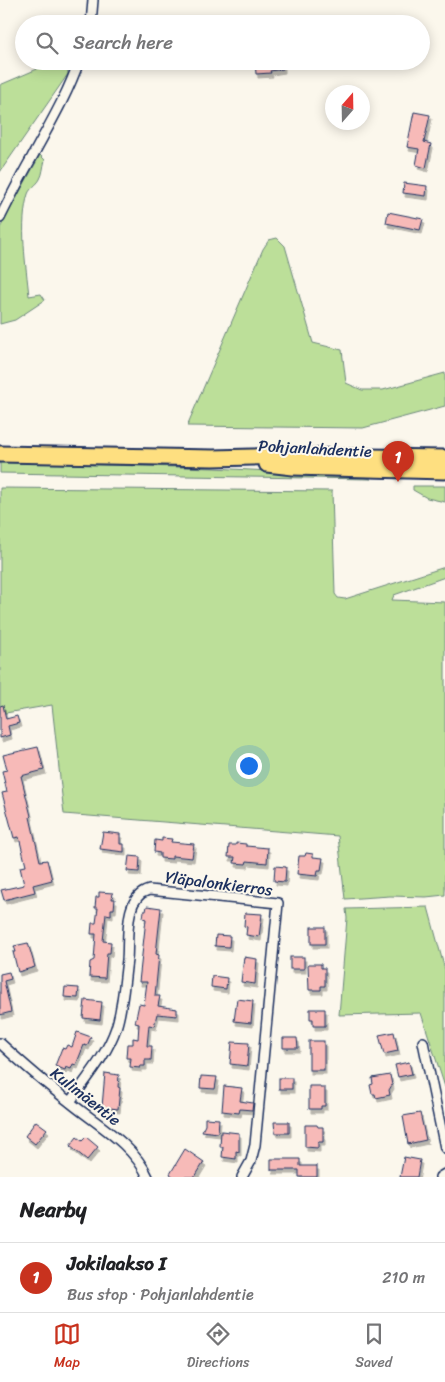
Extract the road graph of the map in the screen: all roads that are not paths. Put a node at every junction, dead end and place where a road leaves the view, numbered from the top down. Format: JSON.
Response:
{"nodes":[{"id":1,"x":94,"y":0,"type":"edge"},
{"id":2,"x":92,"y":15,"type":"edge"},
{"id":3,"x":76,"y":70,"type":"edge"},
{"id":4,"x":0,"y":218,"type":"edge"},
{"id":5,"x":0,"y":454,"type":"edge"},
{"id":6,"x":213,"y":458,"type":"junction"},
{"id":7,"x":445,"y":458,"type":"edge"},
{"id":8,"x":445,"y":470,"type":"edge"},
{"id":9,"x":424,"y":1042,"type":"dead end"},
{"id":10,"x":0,"y":1043,"type":"edge"},
{"id":11,"x":70,"y":1102,"type":"junction"},
{"id":12,"x":445,"y":1148,"type":"edge"},
{"id":13,"x":445,"y":1174,"type":"edge"},
{"id":14,"x":148,"y":1177,"type":"edge"},
{"id":15,"x":242,"y":1177,"type":"edge"},
{"id":16,"x":440,"y":1177,"type":"edge"}],
"edges":[{"from":1,"to":2,"type":"street"},
{"from":3,"to":4,"type":"street"},
{"from":5,"to":6,"type":"highway","name":"Pohjanlahdentie"},
{"from":6,"to":7,"type":"highway","name":"Pohjanlahdentie"},
{"from":6,"to":8,"type":"highway","name":"Pohjanlahdentie"},
{"from":9,"to":12,"type":"street"},
{"from":10,"to":11,"type":"street","name":"Kulimäentie"},
{"from":11,"to":14,"type":"street","name":"Kulimäentie"},
{"from":11,"to":15,"type":"street","name":"Yläpalonkierros"},
{"from":13,"to":16,"type":"street"}]}
